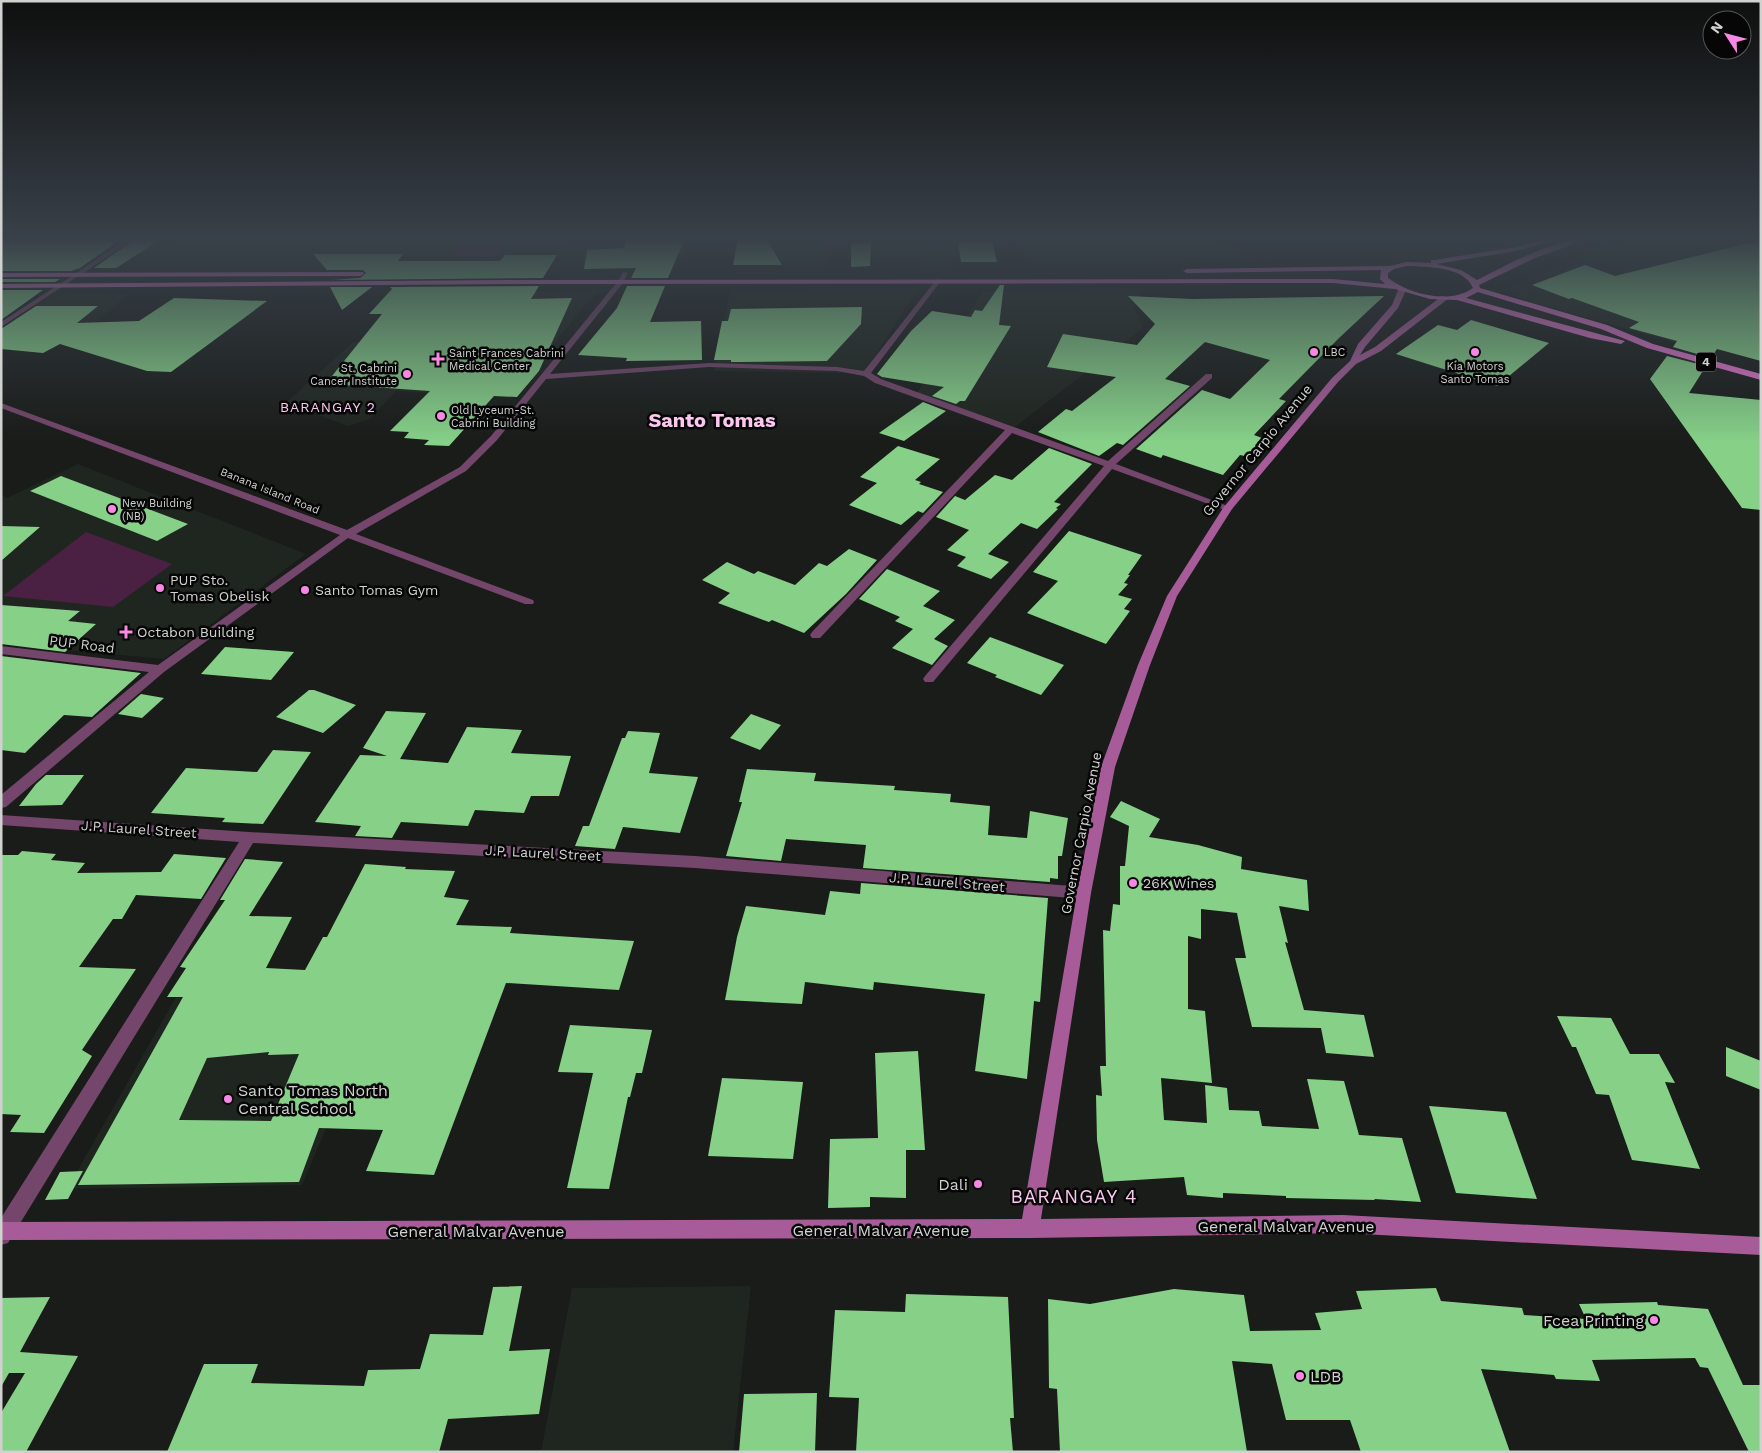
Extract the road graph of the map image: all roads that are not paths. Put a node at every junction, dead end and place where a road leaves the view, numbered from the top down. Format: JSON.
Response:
{"nodes":[{"id":1,"x":31,"y":306,"type":"edge"},
{"id":2,"x":600,"y":306,"type":"edge"},
{"id":3,"x":919,"y":306,"type":"edge"},
{"id":4,"x":1395,"y":306,"type":"edge"},
{"id":5,"x":1435,"y":306,"type":"edge"},
{"id":6,"x":1483,"y":306,"type":"edge"},
{"id":7,"x":1538,"y":306,"type":"edge"},
{"id":8,"x":1,"y":325,"type":"edge"},
{"id":9,"x":1650,"y":346,"type":"junction"},
{"id":10,"x":1353,"y":362,"type":"junction"},
{"id":11,"x":866,"y":374,"type":"junction"},
{"id":12,"x":1210,"y":376,"type":"dead end"},
{"id":13,"x":545,"y":377,"type":"junction"},
{"id":14,"x":1761,"y":378,"type":"edge"},
{"id":15,"x":1,"y":405,"type":"edge"},
{"id":16,"x":1011,"y":429,"type":"junction"},
{"id":17,"x":1111,"y":464,"type":"junction"},
{"id":18,"x":1228,"y":508,"type":"junction"},
{"id":19,"x":346,"y":535,"type":"junction"},
{"id":20,"x":529,"y":602,"type":"dead end"},
{"id":21,"x":816,"y":635,"type":"dead end"},
{"id":22,"x":1,"y":650,"type":"edge"},
{"id":23,"x":160,"y":669,"type":"junction"},
{"id":24,"x":928,"y":679,"type":"dead end"},
{"id":25,"x":1,"y":803,"type":"edge"},
{"id":26,"x":1,"y":820,"type":"edge"},
{"id":27,"x":249,"y":837,"type":"junction"},
{"id":28,"x":1084,"y":893,"type":"junction"},
{"id":29,"x":1030,"y":1229,"type":"junction"},
{"id":30,"x":2,"y":1233,"type":"edge"},
{"id":31,"x":1761,"y":1246,"type":"edge"}],
"edges":[{"from":1,"to":8,"type":"street"},
{"from":2,"to":13,"type":"street"},
{"from":3,"to":11,"type":"street"},
{"from":4,"to":10,"type":"main road","name":"Governor Carpio Avenue"},
{"from":5,"to":10,"type":"main road","name":"Governor Carpio Avenue"},
{"from":6,"to":9,"type":"highway","number":"4"},
{"from":7,"to":9,"type":"highway","number":"4"},
{"from":9,"to":14,"type":"highway","number":"4"},
{"from":10,"to":18,"type":"main road","name":"Governor Carpio Avenue"},
{"from":11,"to":13,"type":"street"},
{"from":11,"to":16,"type":"street"},
{"from":12,"to":17,"type":"street"},
{"from":13,"to":19,"type":"street"},
{"from":15,"to":19,"type":"street","name":"Banana Island Road"},
{"from":16,"to":17,"type":"street"},
{"from":16,"to":21,"type":"street"},
{"from":17,"to":18,"type":"street"},
{"from":17,"to":24,"type":"street"},
{"from":18,"to":28,"type":"main road","name":"Governor Carpio Avenue"},
{"from":19,"to":20,"type":"street","name":"Banana Island Road"},
{"from":19,"to":23,"type":"street"},
{"from":22,"to":23,"type":"street","name":"PUP Road"},
{"from":23,"to":25,"type":"street"},
{"from":26,"to":27,"type":"street","name":"J.P. Laurel Street"},
{"from":27,"to":28,"type":"street","name":"J.P. Laurel Street"},
{"from":27,"to":30,"type":"street"},
{"from":28,"to":29,"type":"main road","name":"Governor Carpio Avenue"},
{"from":29,"to":30,"type":"main road","name":"General Malvar Avenue"},
{"from":29,"to":31,"type":"main road","name":"General Malvar Avenue"}]}
